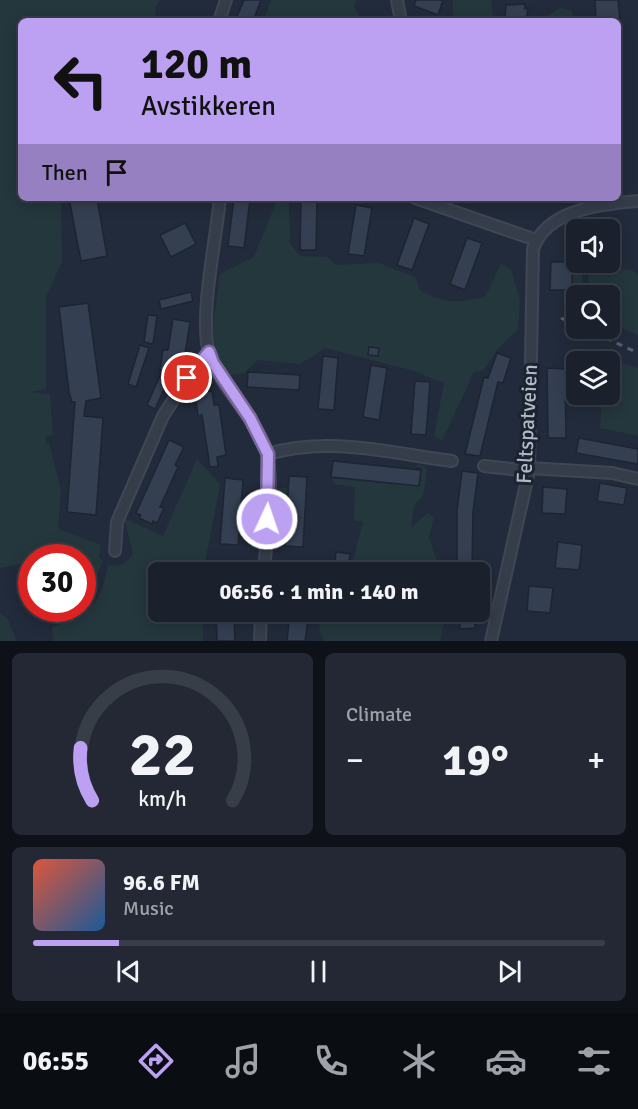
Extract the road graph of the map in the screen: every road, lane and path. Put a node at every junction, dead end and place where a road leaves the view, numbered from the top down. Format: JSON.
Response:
{"nodes":[{"id":1,"x":226,"y":0,"type":"edge"},
{"id":2,"x":396,"y":0,"type":"edge"},
{"id":3,"x":220,"y":18,"type":"edge"},
{"id":4,"x":400,"y":18,"type":"edge"},
{"id":5,"x":220,"y":201,"type":"edge"},
{"id":6,"x":424,"y":201,"type":"edge"},
{"id":7,"x":638,"y":201,"type":"edge"},
{"id":8,"x":536,"y":240,"type":"junction"},
{"id":9,"x":209,"y":352,"type":"junction"},
{"id":10,"x":268,"y":454,"type":"junction"},
{"id":11,"x":452,"y":461,"type":"dead end"},
{"id":12,"x":484,"y":466,"type":"dead end"},
{"id":13,"x":529,"y":470,"type":"junction"},
{"id":14,"x":638,"y":479,"type":"edge"},
{"id":15,"x":115,"y":551,"type":"dead end"},
{"id":16,"x":264,"y":562,"type":"edge"},
{"id":17,"x":261,"y":622,"type":"edge"},
{"id":18,"x":260,"y":641,"type":"edge"},
{"id":19,"x":491,"y":641,"type":"edge"}],
"edges":[{"from":1,"to":3,"type":"street"},
{"from":2,"to":4,"type":"street"},
{"from":5,"to":9,"type":"street"},
{"from":6,"to":8,"type":"street"},
{"from":7,"to":8,"type":"street"},
{"from":8,"to":13,"type":"street","name":"Feltspatveien"},
{"from":9,"to":10,"type":"street"},
{"from":9,"to":15,"type":"street"},
{"from":10,"to":11,"type":"street"},
{"from":10,"to":16,"type":"street"},
{"from":12,"to":13,"type":"street"},
{"from":13,"to":14,"type":"street"},
{"from":13,"to":19,"type":"street","name":"Feltspatveien"},
{"from":17,"to":18,"type":"street"}]}
